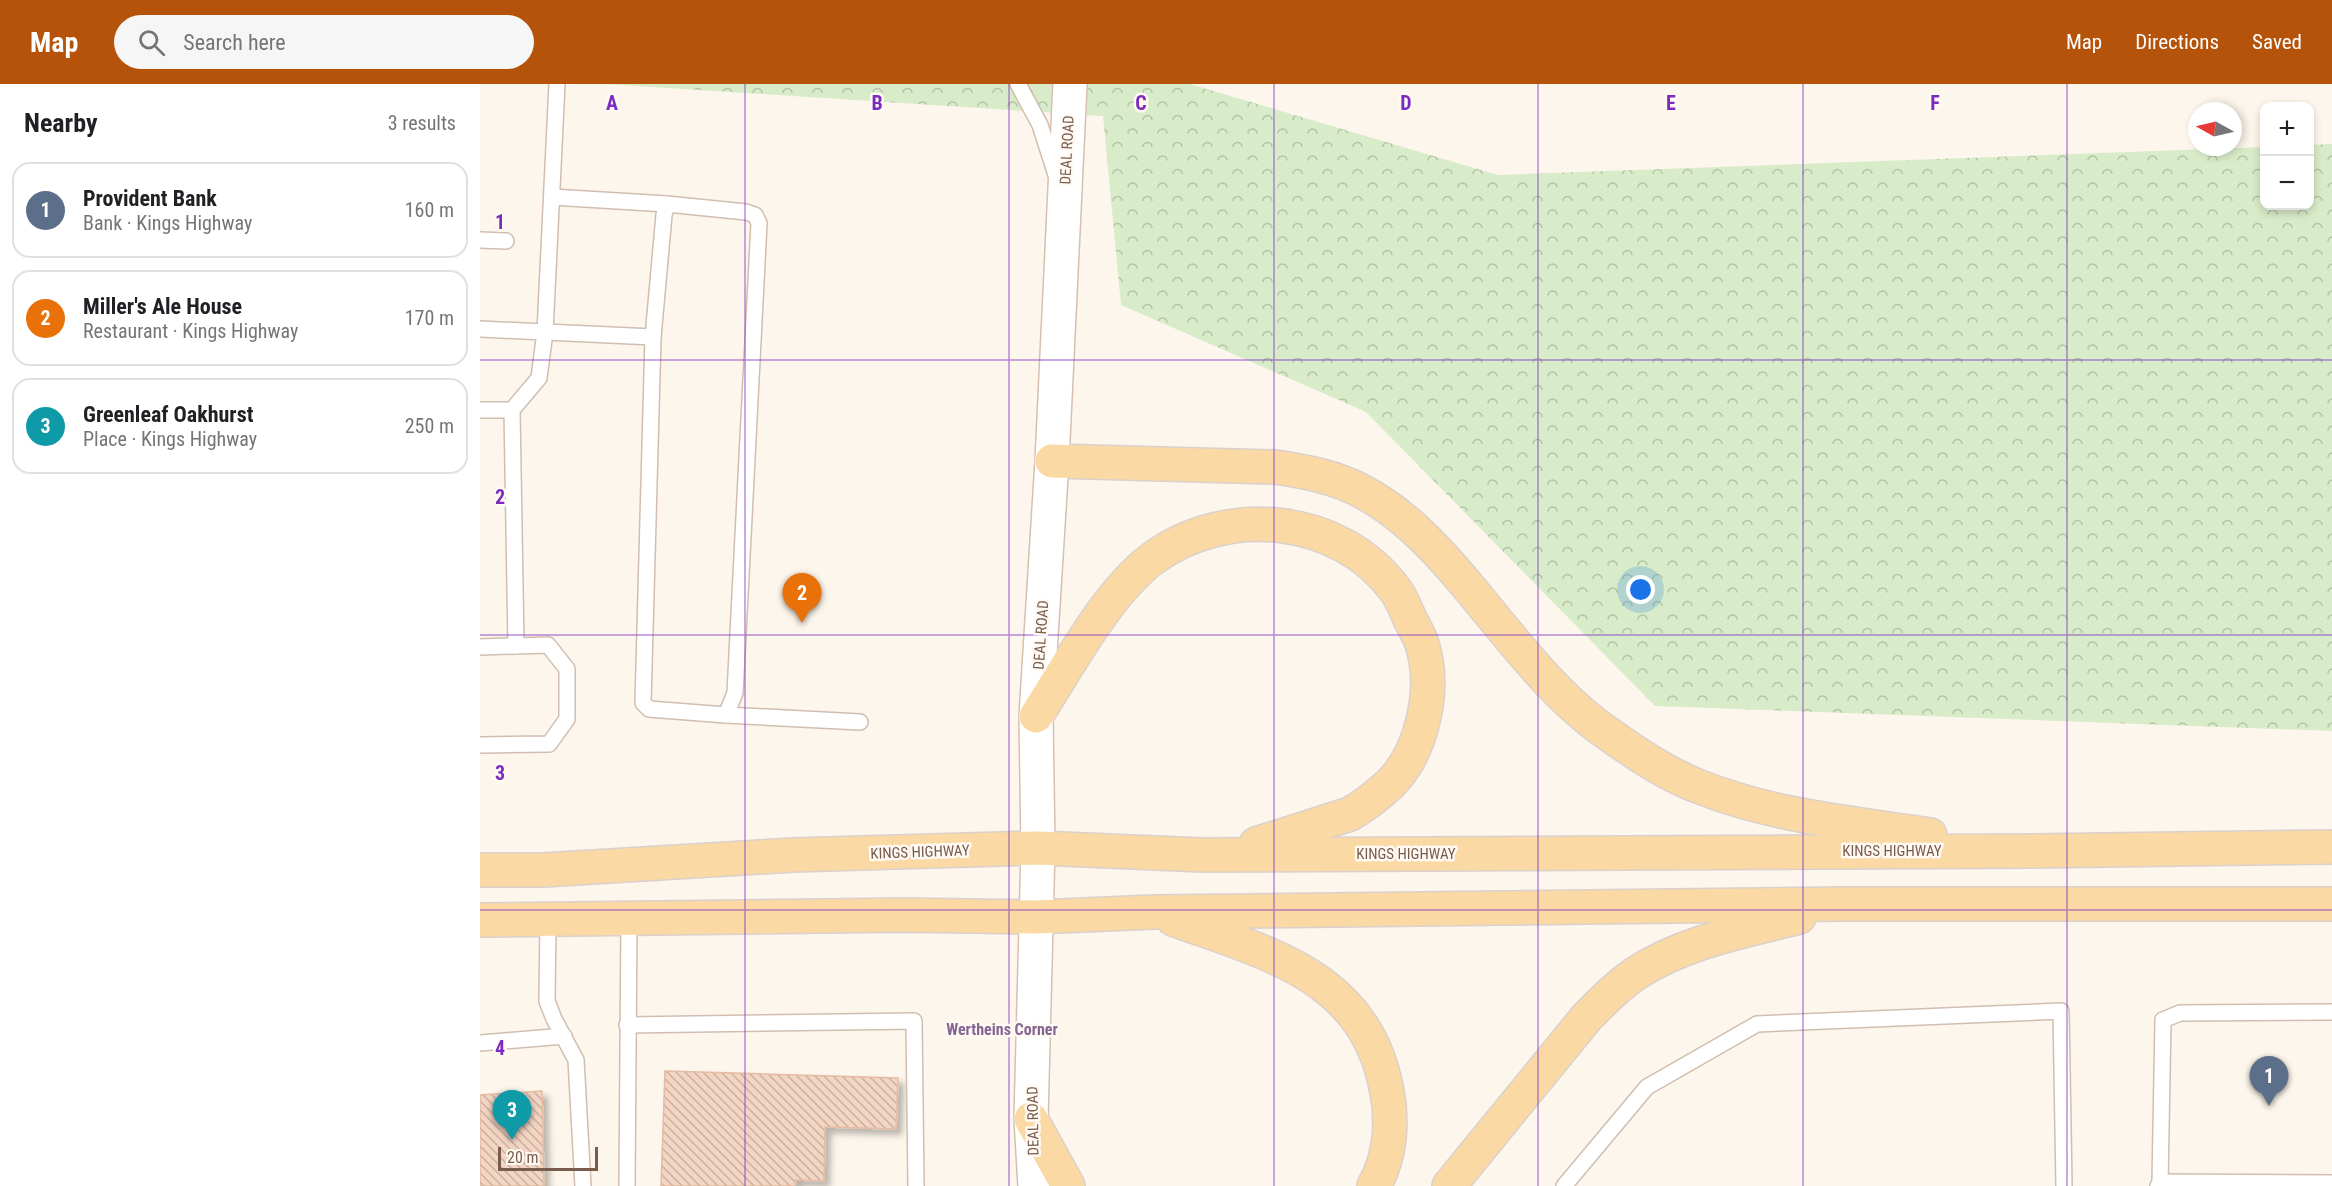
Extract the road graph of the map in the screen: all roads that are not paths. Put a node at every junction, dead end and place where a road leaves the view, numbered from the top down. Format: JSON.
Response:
{"nodes":[{"id":1,"x":557,"y":84,"type":"edge"},
{"id":2,"x":1017,"y":84,"type":"edge"},
{"id":3,"x":1070,"y":84,"type":"edge"},
{"id":4,"x":552,"y":197,"type":"junction"},
{"id":5,"x":1065,"y":200,"type":"junction"},
{"id":6,"x":667,"y":204,"type":"junction"},
{"id":7,"x":480,"y":240,"type":"edge"},
{"id":8,"x":506,"y":241,"type":"dead end"},
{"id":9,"x":480,"y":329,"type":"edge"},
{"id":10,"x":545,"y":332,"type":"junction"},
{"id":11,"x":653,"y":337,"type":"junction"},
{"id":12,"x":480,"y":410,"type":"edge"},
{"id":13,"x":512,"y":410,"type":"junction"},
{"id":14,"x":1052,"y":461,"type":"junction"},
{"id":15,"x":516,"y":646,"type":"junction"},
{"id":16,"x":480,"y":647,"type":"edge"},
{"id":17,"x":726,"y":715,"type":"junction"},
{"id":18,"x":1036,"y":716,"type":"junction"},
{"id":19,"x":860,"y":722,"type":"dead end"},
{"id":20,"x":480,"y":745,"type":"edge"},
{"id":21,"x":2332,"y":847,"type":"edge"},
{"id":22,"x":1038,"y":848,"type":"junction"},
{"id":23,"x":2032,"y":851,"type":"junction"},
{"id":24,"x":1203,"y":855,"type":"junction"},
{"id":25,"x":480,"y":870,"type":"edge"},
{"id":26,"x":1844,"y":904,"type":"junction"},
{"id":27,"x":2332,"y":904,"type":"edge"},
{"id":28,"x":1155,"y":912,"type":"junction"},
{"id":29,"x":1036,"y":917,"type":"junction"},
{"id":30,"x":629,"y":918,"type":"junction"},
{"id":31,"x":548,"y":919,"type":"junction"},
{"id":32,"x":480,"y":920,"type":"edge"},
{"id":33,"x":2332,"y":1012,"type":"edge"},
{"id":34,"x":627,"y":1025,"type":"junction"},
{"id":35,"x":564,"y":1036,"type":"junction"},
{"id":36,"x":480,"y":1043,"type":"edge"},
{"id":37,"x":1031,"y":1119,"type":"junction"},
{"id":38,"x":2332,"y":1183,"type":"edge"},
{"id":39,"x":2159,"y":1184,"type":"edge"},
{"id":40,"x":583,"y":1186,"type":"edge"},
{"id":41,"x":627,"y":1186,"type":"edge"},
{"id":42,"x":916,"y":1186,"type":"edge"},
{"id":43,"x":1035,"y":1186,"type":"edge"},
{"id":44,"x":1068,"y":1186,"type":"edge"},
{"id":45,"x":1374,"y":1186,"type":"edge"},
{"id":46,"x":1449,"y":1186,"type":"edge"},
{"id":47,"x":1564,"y":1186,"type":"edge"},
{"id":48,"x":2064,"y":1186,"type":"edge"}],
"edges":[{"from":1,"to":4,"type":"lane"},
{"from":2,"to":5,"type":"lane"},
{"from":3,"to":5,"type":"street","name":"DEAL ROAD"},
{"from":4,"to":6,"type":"lane"},
{"from":4,"to":10,"type":"lane"},
{"from":5,"to":14,"type":"street","name":"DEAL ROAD"},
{"from":6,"to":11,"type":"lane"},
{"from":6,"to":17,"type":"lane"},
{"from":7,"to":8,"type":"lane"},
{"from":9,"to":10,"type":"lane"},
{"from":10,"to":11,"type":"lane"},
{"from":10,"to":13,"type":"lane"},
{"from":11,"to":17,"type":"lane"},
{"from":12,"to":13,"type":"lane"},
{"from":13,"to":15,"type":"lane"},
{"from":14,"to":18,"type":"street","name":"DEAL ROAD"},
{"from":14,"to":23,"type":"main road"},
{"from":15,"to":16,"type":"lane"},
{"from":15,"to":20,"type":"lane"},
{"from":17,"to":19,"type":"lane"},
{"from":18,"to":22,"type":"street","name":"DEAL ROAD"},
{"from":18,"to":24,"type":"main road"},
{"from":21,"to":23,"type":"main road","name":"KINGS HIGHWAY"},
{"from":22,"to":24,"type":"main road","name":"KINGS HIGHWAY"},
{"from":22,"to":25,"type":"main road","name":"KINGS HIGHWAY"},
{"from":22,"to":29,"type":"street","name":"DEAL ROAD"},
{"from":23,"to":24,"type":"main road","name":"KINGS HIGHWAY"},
{"from":26,"to":27,"type":"main road"},
{"from":26,"to":28,"type":"main road"},
{"from":26,"to":46,"type":"main road"},
{"from":28,"to":29,"type":"main road"},
{"from":28,"to":45,"type":"main road"},
{"from":29,"to":30,"type":"main road"},
{"from":29,"to":37,"type":"street","name":"DEAL ROAD"},
{"from":30,"to":31,"type":"main road"},
{"from":30,"to":34,"type":"lane"},
{"from":31,"to":32,"type":"main road"},
{"from":31,"to":35,"type":"lane"},
{"from":33,"to":39,"type":"lane"},
{"from":34,"to":41,"type":"lane"},
{"from":34,"to":42,"type":"lane"},
{"from":35,"to":36,"type":"lane"},
{"from":35,"to":40,"type":"lane"},
{"from":37,"to":43,"type":"street","name":"DEAL ROAD"},
{"from":37,"to":44,"type":"main road"},
{"from":38,"to":39,"type":"lane"},
{"from":47,"to":48,"type":"lane"}]}
